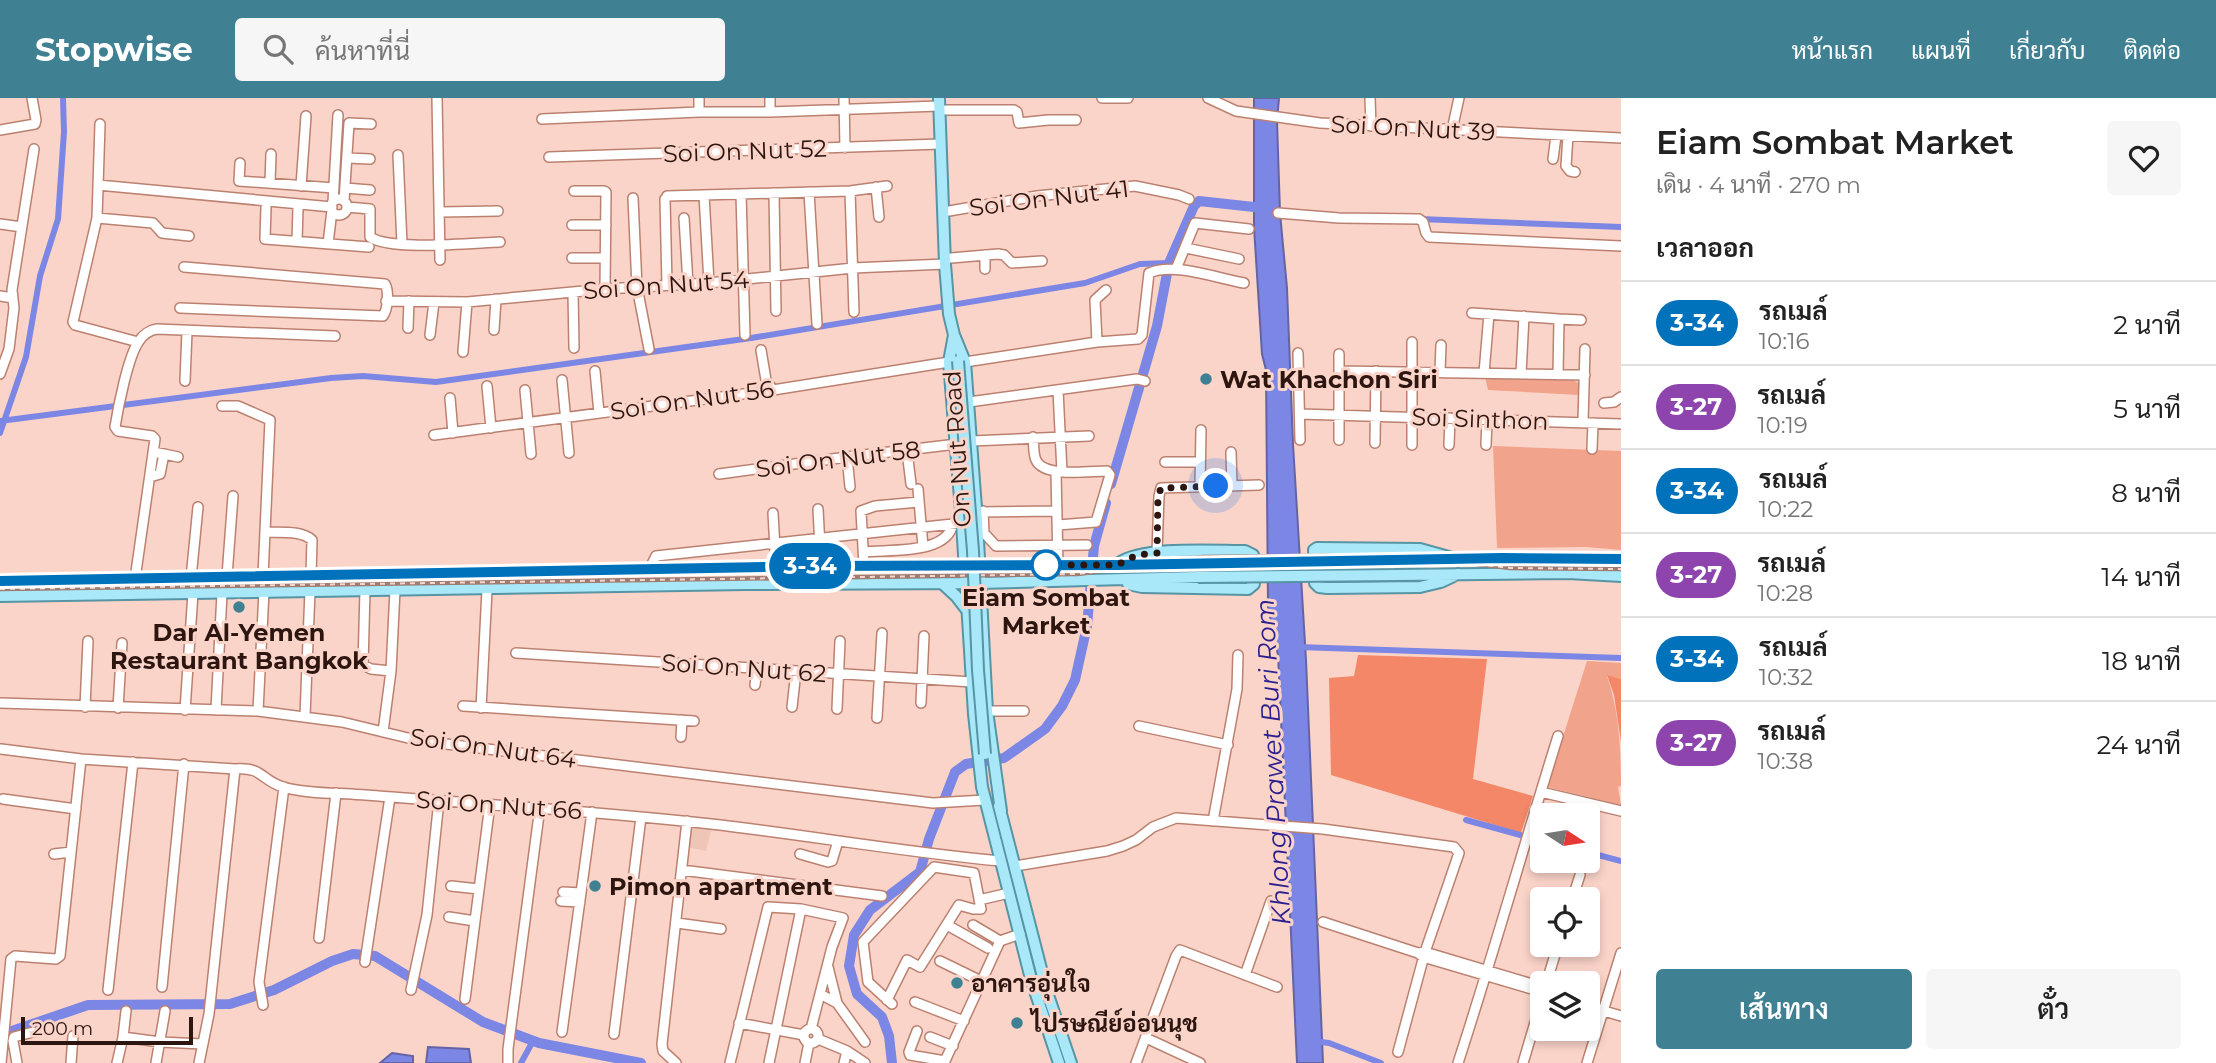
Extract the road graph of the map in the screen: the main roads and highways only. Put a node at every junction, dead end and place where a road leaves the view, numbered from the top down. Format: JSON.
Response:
{"nodes":[{"id":1,"x":943,"y":103,"type":"edge"},
{"id":2,"x":943,"y":144,"type":"junction"},
{"id":3,"x":950,"y":262,"type":"junction"},
{"id":4,"x":957,"y":362,"type":"junction"},
{"id":5,"x":979,"y":515,"type":"junction"},
{"id":6,"x":958,"y":523,"type":"junction"},
{"id":7,"x":964,"y":543,"type":"junction"},
{"id":8,"x":978,"y":543,"type":"junction"},
{"id":9,"x":1456,"y":559,"type":"junction"},
{"id":10,"x":1621,"y":559,"type":"edge"},
{"id":11,"x":1117,"y":565,"type":"junction"},
{"id":12,"x":938,"y":566,"type":"junction"},
{"id":13,"x":965,"y":566,"type":"junction"},
{"id":14,"x":979,"y":566,"type":"junction"},
{"id":15,"x":1005,"y":566,"type":"junction"},
{"id":16,"x":410,"y":573,"type":"junction"},
{"id":17,"x":1458,"y":575,"type":"junction"},
{"id":18,"x":1621,"y":576,"type":"edge"},
{"id":19,"x":0,"y":580,"type":"edge"},
{"id":20,"x":1116,"y":580,"type":"junction"},
{"id":21,"x":1005,"y":582,"type":"junction"},
{"id":22,"x":942,"y":583,"type":"junction"},
{"id":23,"x":967,"y":583,"type":"junction"},
{"id":24,"x":980,"y":583,"type":"junction"},
{"id":25,"x":411,"y":590,"type":"junction"},
{"id":26,"x":0,"y":596,"type":"edge"},
{"id":27,"x":981,"y":609,"type":"junction"},
{"id":28,"x":967,"y":612,"type":"junction"},
{"id":29,"x":982,"y":632,"type":"junction"},
{"id":30,"x":969,"y":633,"type":"junction"},
{"id":31,"x":995,"y":812,"type":"junction"},
{"id":32,"x":1059,"y":1063,"type":"edge"},
{"id":33,"x":1071,"y":1063,"type":"edge"}],
"edges":[{"from":1,"to":2,"type":"main road","name":"On Nut Road"},
{"from":2,"to":3,"type":"main road","name":"On Nut Road"},
{"from":2,"to":3,"type":"main road","name":"On Nut Road"},
{"from":3,"to":4,"type":"main road","name":"On Nut Road"},
{"from":4,"to":5,"type":"main road","name":"On Nut Road"},
{"from":4,"to":6,"type":"main road","name":"On Nut Road"},
{"from":4,"to":31,"type":"main road","name":"On Nut Road","bridge":true},
{"from":5,"to":6,"type":"main road"},
{"from":5,"to":8,"type":"main road","name":"On Nut Road"},
{"from":6,"to":7,"type":"main road","name":"On Nut Road"},
{"from":7,"to":12,"type":"main road"},
{"from":7,"to":13,"type":"main road","name":"On Nut Road"},
{"from":8,"to":14,"type":"main road","name":"On Nut Road"},
{"from":8,"to":15,"type":"main road"},
{"from":9,"to":10,"type":"main road"},
{"from":9,"to":11,"type":"main road","bridge":true},
{"from":9,"to":17,"type":"main road"},
{"from":11,"to":15,"type":"main road"},
{"from":11,"to":20,"type":"main road"},
{"from":12,"to":13,"type":"main road"},
{"from":12,"to":16,"type":"main road"},
{"from":13,"to":14,"type":"main road"},
{"from":13,"to":23,"type":"main road","name":"On Nut Road"},
{"from":14,"to":15,"type":"main road"},
{"from":14,"to":24,"type":"main road","name":"On Nut Road"},
{"from":16,"to":19,"type":"main road"},
{"from":16,"to":25,"type":"main road"},
{"from":17,"to":18,"type":"main road"},
{"from":17,"to":20,"type":"main road","bridge":true},
{"from":20,"to":21,"type":"main road"},
{"from":21,"to":24,"type":"main road"},
{"from":21,"to":27,"type":"main road"},
{"from":22,"to":23,"type":"main road"},
{"from":22,"to":25,"type":"main road"},
{"from":22,"to":28,"type":"main road"},
{"from":23,"to":24,"type":"main road"},
{"from":23,"to":28,"type":"main road","name":"On Nut Road"},
{"from":24,"to":27,"type":"main road","name":"On Nut Road"},
{"from":25,"to":26,"type":"main road"},
{"from":27,"to":29,"type":"main road","name":"On Nut Road"},
{"from":28,"to":30,"type":"main road","name":"On Nut Road"},
{"from":29,"to":30,"type":"main road"},
{"from":29,"to":31,"type":"main road","name":"On Nut Road"},
{"from":30,"to":31,"type":"main road","name":"On Nut Road"},
{"from":31,"to":32,"type":"main road","name":"On Nut Road"},
{"from":31,"to":33,"type":"main road","name":"On Nut Road"}]}
